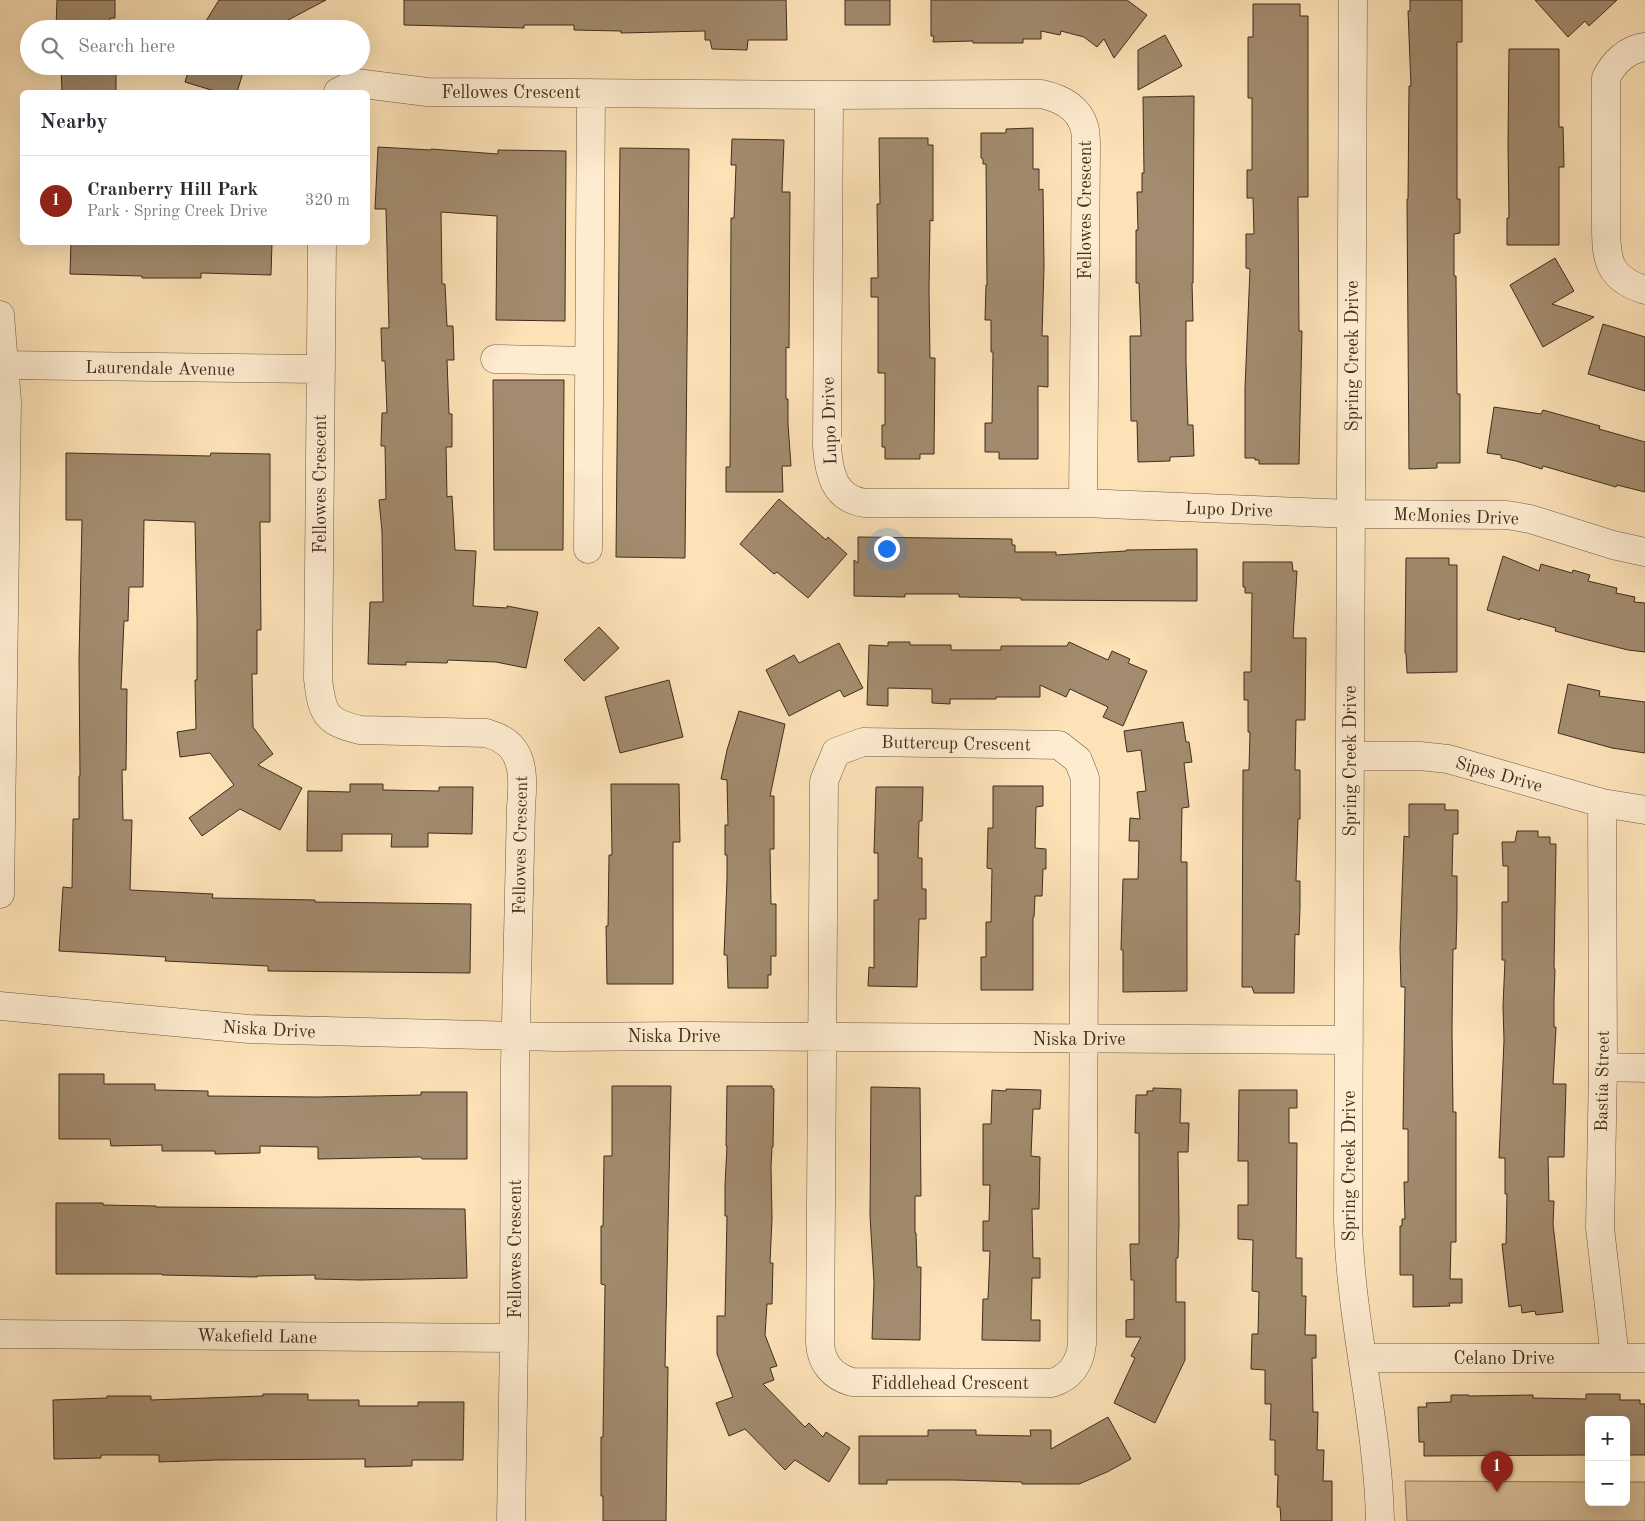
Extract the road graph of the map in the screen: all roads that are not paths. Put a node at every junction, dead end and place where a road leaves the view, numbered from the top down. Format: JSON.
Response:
{"nodes":[{"id":1,"x":1354,"y":0,"type":"edge"},
{"id":2,"x":1645,"y":47,"type":"edge"},
{"id":3,"x":342,"y":90,"type":"edge"},
{"id":4,"x":591,"y":93,"type":"junction"},
{"id":5,"x":829,"y":95,"type":"junction"},
{"id":6,"x":322,"y":245,"type":"edge"},
{"id":7,"x":1645,"y":290,"type":"edge"},
{"id":8,"x":0,"y":315,"type":"edge"},
{"id":9,"x":495,"y":359,"type":"dead end"},
{"id":10,"x":589,"y":360,"type":"junction"},
{"id":11,"x":2,"y":365,"type":"edge"},
{"id":12,"x":321,"y":369,"type":"junction"},
{"id":13,"x":1083,"y":503,"type":"junction"},
{"id":14,"x":1352,"y":514,"type":"junction"},
{"id":15,"x":588,"y":549,"type":"dead end"},
{"id":16,"x":1645,"y":552,"type":"edge"},
{"id":17,"x":1350,"y":756,"type":"junction"},
{"id":18,"x":1602,"y":803,"type":"junction"},
{"id":19,"x":1645,"y":810,"type":"edge"},
{"id":20,"x":0,"y":894,"type":"edge"},
{"id":21,"x":0,"y":1006,"type":"edge"},
{"id":22,"x":516,"y":1035,"type":"junction"},
{"id":23,"x":822,"y":1036,"type":"junction"},
{"id":24,"x":1084,"y":1039,"type":"junction"},
{"id":25,"x":1349,"y":1040,"type":"junction"},
{"id":26,"x":1603,"y":1067,"type":"junction"},
{"id":27,"x":1645,"y":1068,"type":"edge"},
{"id":28,"x":0,"y":1334,"type":"edge"},
{"id":29,"x":514,"y":1338,"type":"junction"},
{"id":30,"x":1363,"y":1358,"type":"junction"},
{"id":31,"x":1615,"y":1358,"type":"junction"},
{"id":32,"x":1645,"y":1358,"type":"edge"},
{"id":33,"x":512,"y":1521,"type":"edge"},
{"id":34,"x":1380,"y":1521,"type":"edge"}],
"edges":[{"from":1,"to":14,"type":"street","name":"Spring Creek Drive"},
{"from":2,"to":7,"type":"street"},
{"from":3,"to":4,"type":"street","name":"Fellowes Crescent"},
{"from":4,"to":5,"type":"street","name":"Fellowes Crescent"},
{"from":4,"to":10,"type":"street"},
{"from":5,"to":13,"type":"street","name":"Lupo Drive"},
{"from":5,"to":13,"type":"street","name":"Fellowes Crescent"},
{"from":6,"to":12,"type":"street","name":"Fellowes Crescent"},
{"from":8,"to":11,"type":"street"},
{"from":9,"to":10,"type":"street"},
{"from":10,"to":15,"type":"street"},
{"from":11,"to":12,"type":"street","name":"Laurendale Avenue"},
{"from":11,"to":20,"type":"street"},
{"from":12,"to":22,"type":"street","name":"Fellowes Crescent"},
{"from":13,"to":14,"type":"street","name":"Lupo Drive"},
{"from":14,"to":16,"type":"street","name":"McMonies Drive"},
{"from":14,"to":17,"type":"street","name":"Spring Creek Drive"},
{"from":17,"to":18,"type":"street","name":"Sipes Drive"},
{"from":17,"to":25,"type":"street","name":"Spring Creek Drive"},
{"from":18,"to":19,"type":"street","name":"Sipes Drive"},
{"from":18,"to":26,"type":"street","name":"Bastia Street"},
{"from":21,"to":22,"type":"street","name":"Niska Drive"},
{"from":22,"to":23,"type":"street","name":"Niska Drive"},
{"from":22,"to":29,"type":"street","name":"Fellowes Crescent"},
{"from":23,"to":24,"type":"street","name":"Niska Drive"},
{"from":23,"to":24,"type":"street","name":"Buttercup Crescent"},
{"from":23,"to":24,"type":"street","name":"Fiddlehead Crescent"},
{"from":24,"to":25,"type":"street","name":"Niska Drive"},
{"from":25,"to":30,"type":"street","name":"Spring Creek Drive"},
{"from":26,"to":27,"type":"street"},
{"from":26,"to":31,"type":"street","name":"Bastia Street"},
{"from":28,"to":29,"type":"street","name":"Wakefield Lane"},
{"from":29,"to":33,"type":"street","name":"Fellowes Crescent"},
{"from":30,"to":31,"type":"street","name":"Celano Drive"},
{"from":30,"to":34,"type":"street","name":"Spring Creek Drive"},
{"from":31,"to":32,"type":"street","name":"Celano Drive"}]}
